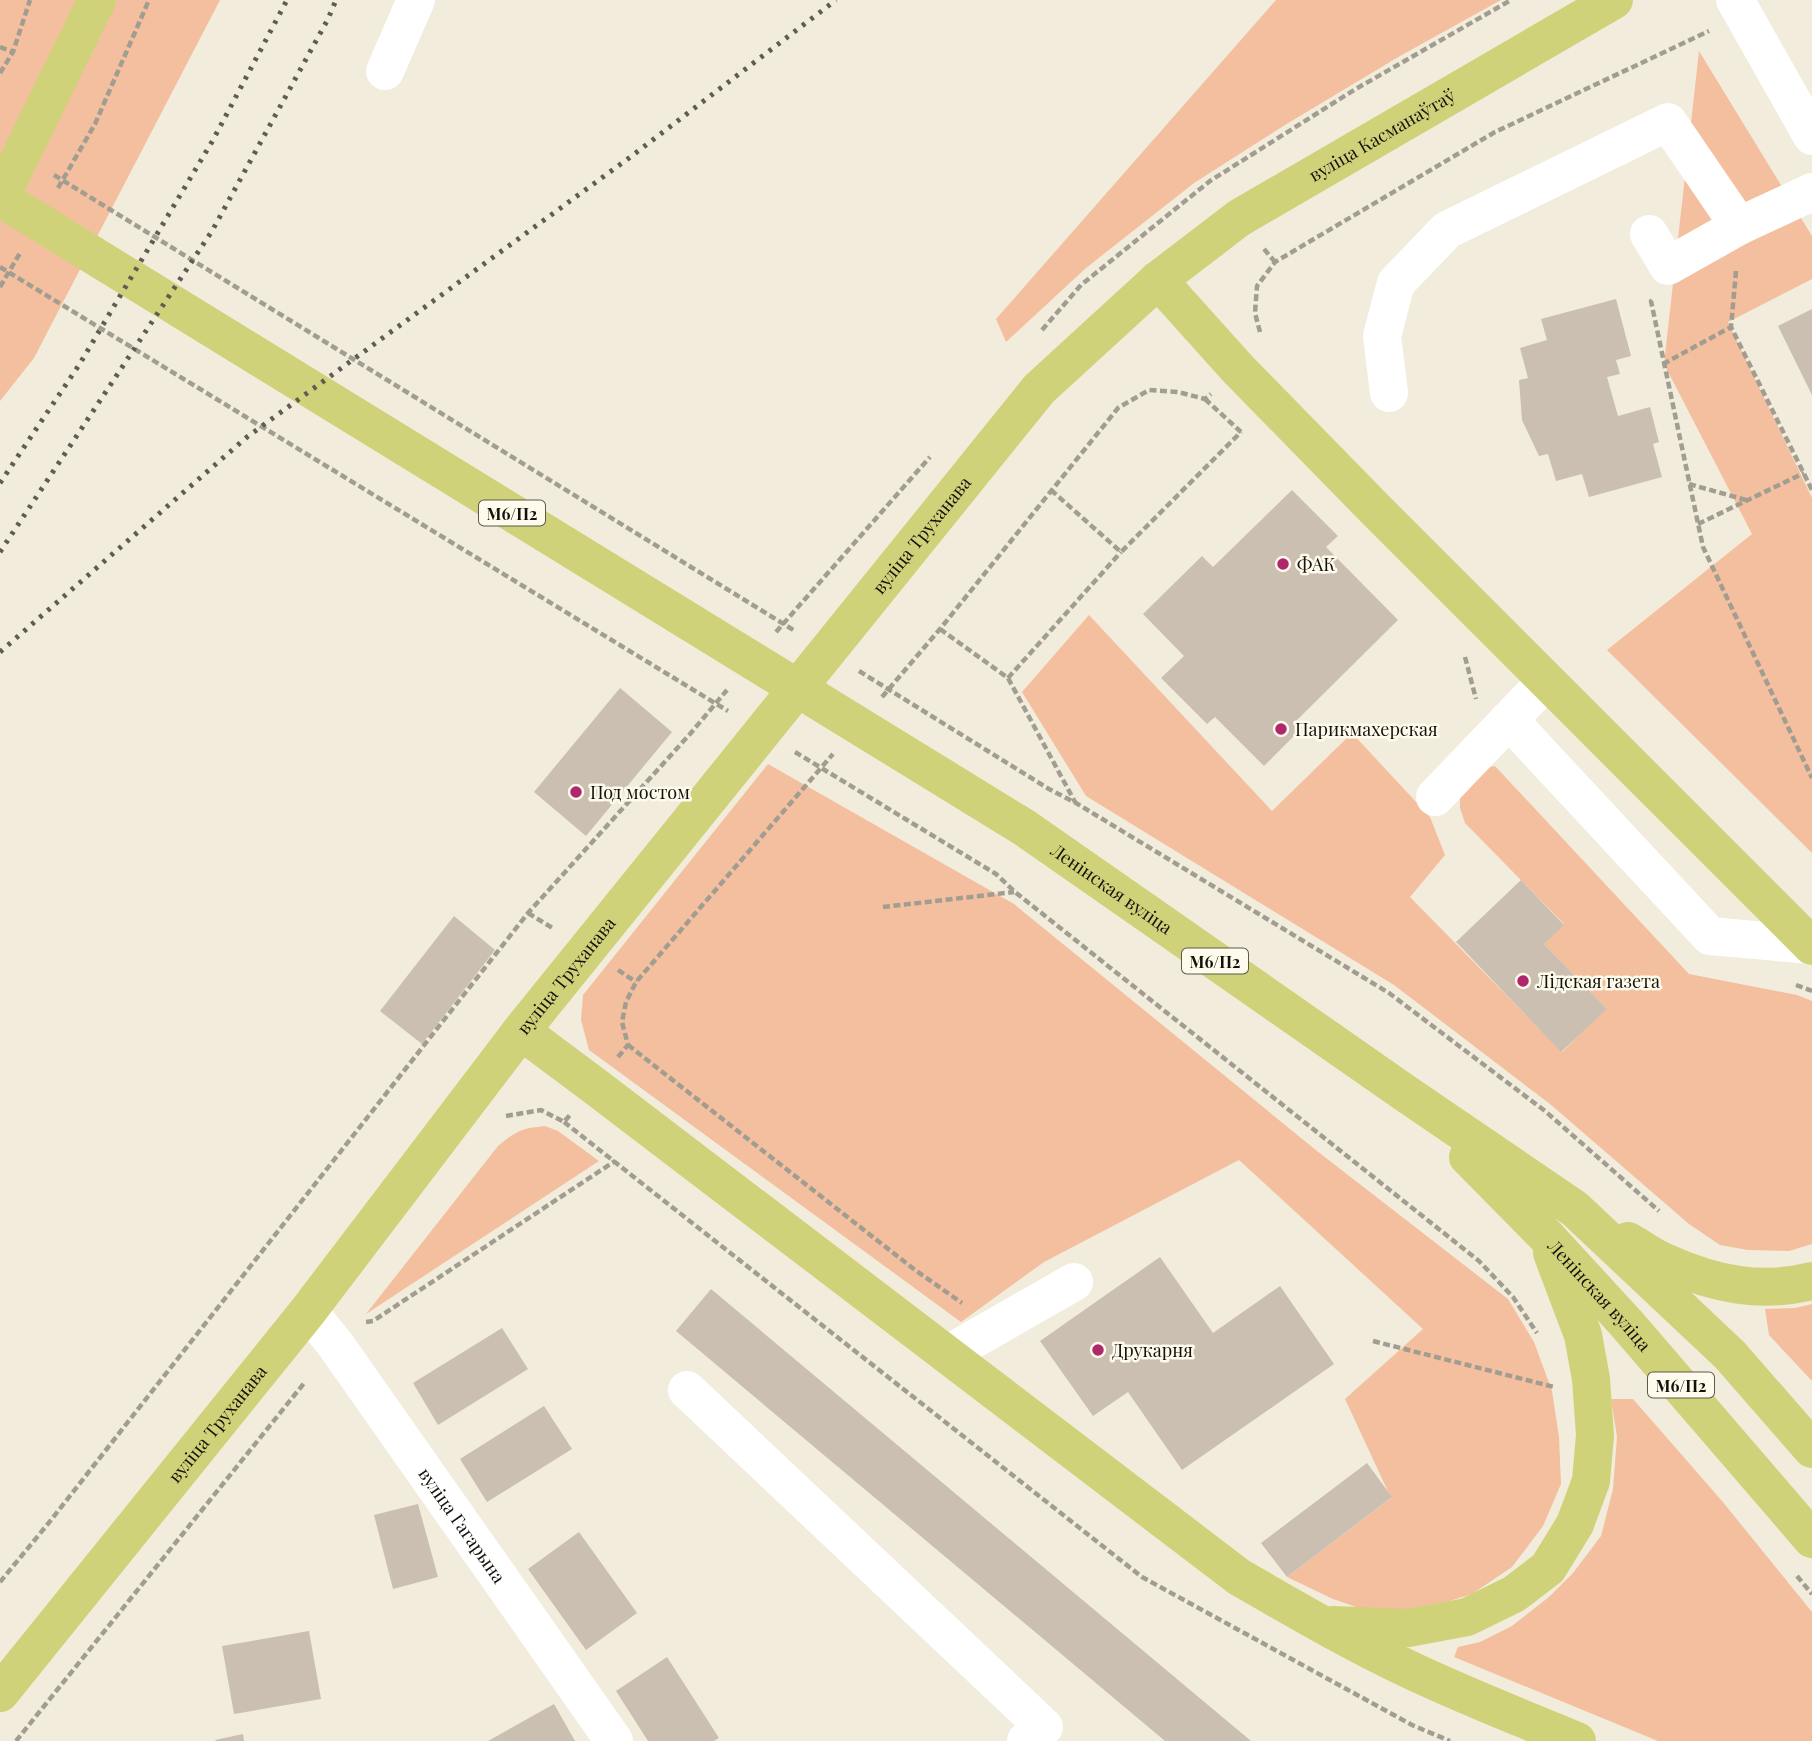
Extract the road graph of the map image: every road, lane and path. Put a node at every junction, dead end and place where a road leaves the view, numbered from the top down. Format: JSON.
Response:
{"nodes":[{"id":1,"x":30,"y":0,"type":"edge"},
{"id":2,"x":97,"y":0,"type":"edge"},
{"id":3,"x":149,"y":0,"type":"edge"},
{"id":4,"x":416,"y":0,"type":"edge"},
{"id":5,"x":1614,"y":0,"type":"edge"},
{"id":6,"x":1739,"y":6,"type":"edge"},
{"id":7,"x":0,"y":47,"type":"edge"},
{"id":8,"x":13,"y":52,"type":"junction"},
{"id":9,"x":385,"y":71,"type":"dead end"},
{"id":10,"x":0,"y":73,"type":"edge"},
{"id":11,"x":1812,"y":136,"type":"edge"},
{"id":12,"x":47,"y":170,"type":"dead end"},
{"id":13,"x":1812,"y":192,"type":"edge"},
{"id":14,"x":54,"y":194,"type":"dead end"},
{"id":15,"x":0,"y":198,"type":"edge"},
{"id":16,"x":1739,"y":226,"type":"junction"},
{"id":17,"x":1649,"y":234,"type":"dead end"},
{"id":18,"x":20,"y":252,"type":"dead end"},
{"id":19,"x":0,"y":267,"type":"edge"},
{"id":20,"x":1158,"y":280,"type":"junction"},
{"id":21,"x":0,"y":286,"type":"edge"},
{"id":22,"x":1661,"y":295,"type":"dead end"},
{"id":23,"x":1731,"y":327,"type":"junction"},
{"id":24,"x":1663,"y":364,"type":"junction"},
{"id":25,"x":1238,"y":369,"type":"junction"},
{"id":26,"x":1389,"y":393,"type":"dead end"},
{"id":27,"x":1241,"y":432,"type":"dead end"},
{"id":28,"x":1804,"y":474,"type":"junction"},
{"id":29,"x":1689,"y":484,"type":"junction"},
{"id":30,"x":1812,"y":489,"type":"edge"},
{"id":31,"x":1051,"y":490,"type":"junction"},
{"id":32,"x":1747,"y":501,"type":"junction"},
{"id":33,"x":1698,"y":524,"type":"junction"},
{"id":34,"x":1121,"y":552,"type":"junction"},
{"id":35,"x":940,"y":629,"type":"junction"},
{"id":36,"x":802,"y":636,"type":"dead end"},
{"id":37,"x":849,"y":665,"type":"dead end"},
{"id":38,"x":1007,"y":678,"type":"junction"},
{"id":39,"x":1546,"y":681,"type":"junction"},
{"id":40,"x":878,"y":701,"type":"dead end"},
{"id":41,"x":735,"y":715,"type":"dead end"},
{"id":42,"x":1509,"y":720,"type":"junction"},
{"id":43,"x":794,"y":751,"type":"dead end"},
{"id":44,"x":833,"y":754,"type":"dead end"},
{"id":45,"x":1812,"y":778,"type":"edge"},
{"id":46,"x":1435,"y":797,"type":"dead end"},
{"id":47,"x":1076,"y":803,"type":"junction"},
{"id":48,"x":1015,"y":892,"type":"junction"},
{"id":49,"x":883,"y":906,"type":"dead end"},
{"id":50,"x":1811,"y":945,"type":"edge"},
{"id":51,"x":521,"y":1031,"type":"junction"},
{"id":52,"x":628,"y":1045,"type":"junction"},
{"id":53,"x":596,"y":1087,"type":"junction"},
{"id":54,"x":1405,"y":1093,"type":"junction"},
{"id":55,"x":499,"y":1122,"type":"dead end"},
{"id":56,"x":564,"y":1122,"type":"junction"},
{"id":57,"x":615,"y":1161,"type":"junction"},
{"id":58,"x":1575,"y":1209,"type":"junction"},
{"id":59,"x":1663,"y":1215,"type":"dead end"},
{"id":60,"x":1546,"y":1236,"type":"junction"},
{"id":61,"x":1074,"y":1282,"type":"dead end"},
{"id":62,"x":1812,"y":1282,"type":"edge"},
{"id":63,"x":309,"y":1311,"type":"junction"},
{"id":64,"x":995,"y":1327,"type":"junction"},
{"id":65,"x":1539,"y":1337,"type":"dead end"},
{"id":66,"x":1374,"y":1341,"type":"dead end"},
{"id":67,"x":335,"y":1345,"type":"junction"},
{"id":68,"x":948,"y":1354,"type":"junction"},
{"id":69,"x":1555,"y":1378,"type":"dead end"},
{"id":70,"x":687,"y":1390,"type":"dead end"},
{"id":71,"x":1812,"y":1449,"type":"edge"},
{"id":72,"x":1812,"y":1539,"type":"edge"},
{"id":73,"x":1320,"y":1624,"type":"junction"},
{"id":74,"x":0,"y":1693,"type":"edge"},
{"id":75,"x":1044,"y":1736,"type":"edge"},
{"id":76,"x":16,"y":1741,"type":"edge"},
{"id":77,"x":614,"y":1741,"type":"edge"},
{"id":78,"x":1450,"y":1741,"type":"edge"},
{"id":79,"x":1577,"y":1741,"type":"edge"}],
"edges":[{"from":1,"to":8,"type":"path"},
{"from":2,"to":15,"type":"main road"},
{"from":3,"to":14,"type":"path"},
{"from":4,"to":9,"type":"street"},
{"from":5,"to":20,"type":"main road","name":"вуліца Касманаўтаў"},
{"from":6,"to":11,"type":"street"},
{"from":6,"to":25,"type":"path"},
{"from":7,"to":8,"type":"path"},
{"from":8,"to":10,"type":"path"},
{"from":12,"to":36,"type":"path"},
{"from":13,"to":16,"type":"street"},
{"from":15,"to":54,"type":"main road","name":"Ленінская вуліца","number":"М6/П2"},
{"from":16,"to":17,"type":"street"},
{"from":16,"to":23,"type":"path"},
{"from":16,"to":26,"type":"street"},
{"from":18,"to":21,"type":"path"},
{"from":19,"to":41,"type":"path"},
{"from":20,"to":25,"type":"main road"},
{"from":20,"to":51,"type":"main road","name":"вуліца Труханава"},
{"from":22,"to":24,"type":"path"},
{"from":23,"to":24,"type":"path"},
{"from":23,"to":28,"type":"path"},
{"from":24,"to":29,"type":"path"},
{"from":25,"to":31,"type":"path"},
{"from":25,"to":39,"type":"main road"},
{"from":27,"to":34,"type":"path"},
{"from":28,"to":30,"type":"path"},
{"from":28,"to":32,"type":"path"},
{"from":29,"to":32,"type":"path"},
{"from":29,"to":33,"type":"path"},
{"from":31,"to":34,"type":"path"},
{"from":31,"to":35,"type":"path"},
{"from":32,"to":33,"type":"path"},
{"from":33,"to":45,"type":"path"},
{"from":34,"to":38,"type":"path"},
{"from":35,"to":38,"type":"path"},
{"from":35,"to":40,"type":"path"},
{"from":37,"to":47,"type":"path"},
{"from":38,"to":47,"type":"path"},
{"from":39,"to":42,"type":"street"},
{"from":39,"to":50,"type":"main road"},
{"from":42,"to":46,"type":"street"},
{"from":42,"to":50,"type":"street"},
{"from":43,"to":48,"type":"path"},
{"from":44,"to":52,"type":"path"},
{"from":47,"to":59,"type":"path"},
{"from":48,"to":49,"type":"path"},
{"from":48,"to":65,"type":"path"},
{"from":51,"to":53,"type":"main road"},
{"from":51,"to":63,"type":"main road","name":"вуліца Труханава"},
{"from":52,"to":53,"type":"path"},
{"from":52,"to":64,"type":"path"},
{"from":53,"to":56,"type":"path"},
{"from":53,"to":68,"type":"main road"},
{"from":54,"to":58,"type":"main road","name":"Ленінская вуліца","number":"М6/П2"},
{"from":54,"to":60,"type":"main road","name":"Ленінская вуліца","number":"М6/П2"},
{"from":55,"to":56,"type":"path"},
{"from":56,"to":57,"type":"path"},
{"from":57,"to":67,"type":"path"},
{"from":57,"to":78,"type":"path"},
{"from":58,"to":62,"type":"main road"},
{"from":58,"to":71,"type":"main road","name":"Ленінская вуліца","number":"М6/П2"},
{"from":60,"to":72,"type":"main road","name":"Ленінская вуліца","number":"М6/П2"},
{"from":60,"to":73,"type":"main road"},
{"from":61,"to":64,"type":"street"},
{"from":63,"to":67,"type":"street","name":"вуліца Гагарына"},
{"from":63,"to":74,"type":"main road","name":"вуліца Труханава"},
{"from":64,"to":68,"type":"street"},
{"from":66,"to":69,"type":"path"},
{"from":67,"to":76,"type":"path"},
{"from":67,"to":77,"type":"street","name":"вуліца Гагарына"},
{"from":68,"to":73,"type":"main road"},
{"from":70,"to":75,"type":"street"},
{"from":73,"to":79,"type":"main road"}]}
